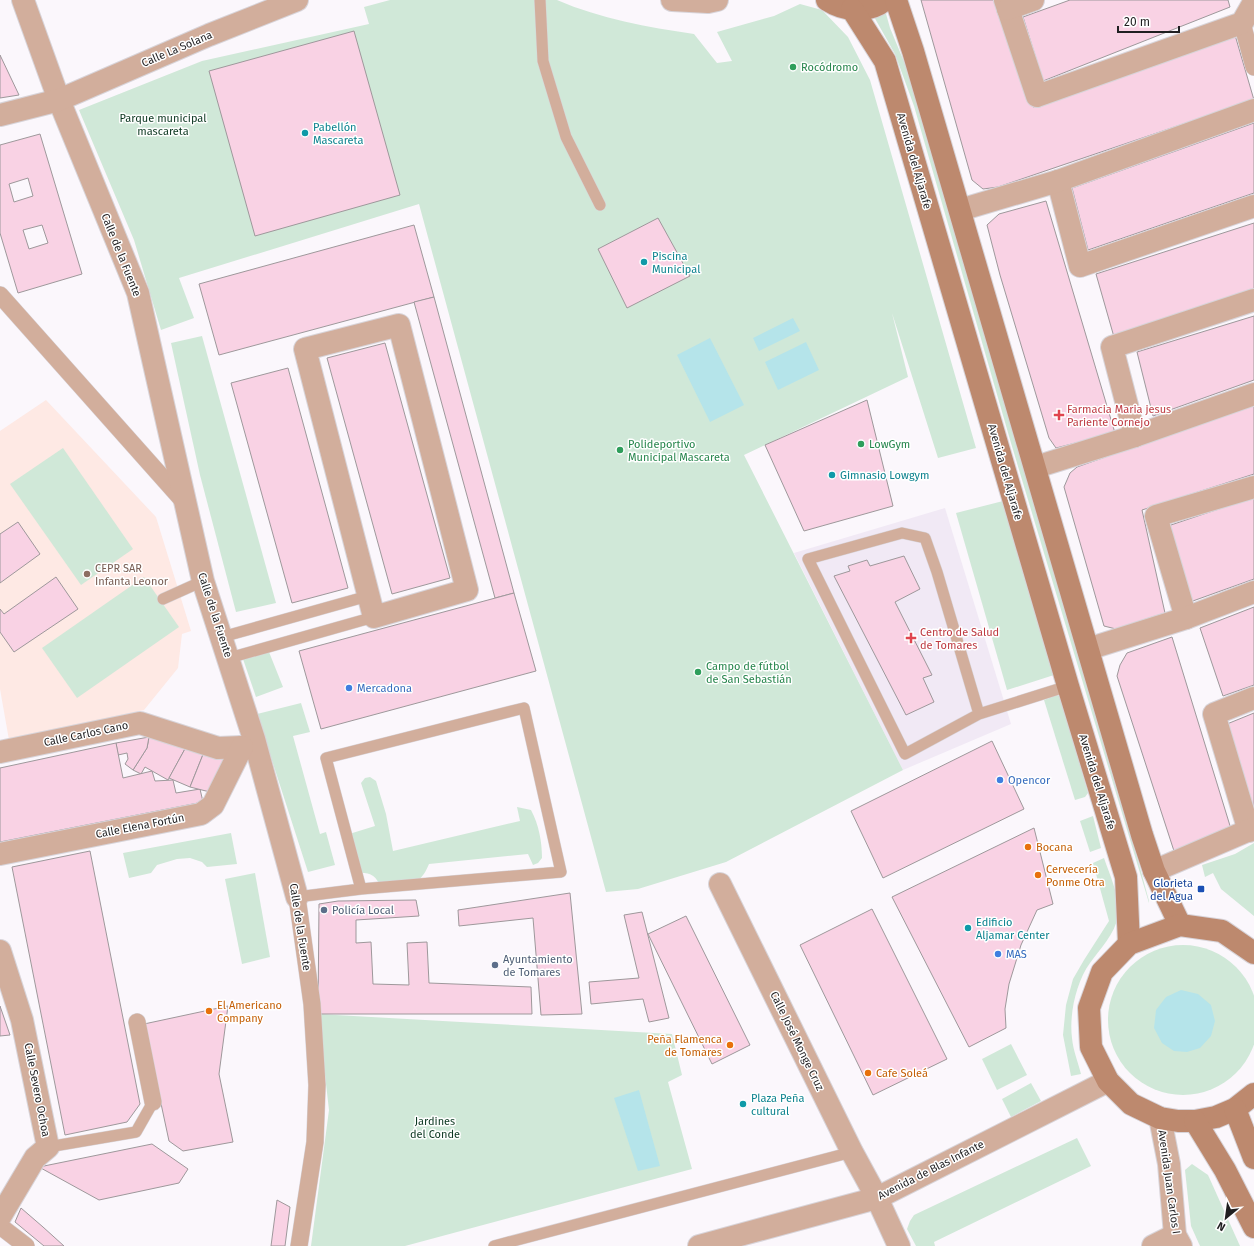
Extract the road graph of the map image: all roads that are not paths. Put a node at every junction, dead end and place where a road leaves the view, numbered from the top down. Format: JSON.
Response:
{"nodes":[{"id":1,"x":24,"y":0,"type":"edge"},
{"id":2,"x":297,"y":0,"type":"edge"},
{"id":3,"x":540,"y":0,"type":"edge"},
{"id":4,"x":672,"y":0,"type":"edge"},
{"id":5,"x":827,"y":0,"type":"edge"},
{"id":6,"x":885,"y":0,"type":"edge"},
{"id":7,"x":896,"y":0,"type":"edge"},
{"id":8,"x":1033,"y":0,"type":"edge"},
{"id":9,"x":710,"y":1,"type":"edge"},
{"id":10,"x":1254,"y":2,"type":"edge"},
{"id":11,"x":1006,"y":4,"type":"edge"},
{"id":12,"x":852,"y":9,"type":"junction"},
{"id":13,"x":1242,"y":23,"type":"junction"},
{"id":14,"x":1254,"y":67,"type":"edge"},
{"id":15,"x":58,"y":100,"type":"junction"},
{"id":16,"x":1254,"y":110,"type":"edge"},
{"id":17,"x":0,"y":115,"type":"edge"},
{"id":18,"x":1058,"y":181,"type":"junction"},
{"id":19,"x":600,"y":205,"type":"dead end"},
{"id":20,"x":1254,"y":206,"type":"edge"},
{"id":21,"x":960,"y":210,"type":"junction"},
{"id":22,"x":0,"y":295,"type":"edge"},
{"id":23,"x":1254,"y":300,"type":"edge"},
{"id":24,"x":1254,"y":394,"type":"edge"},
{"id":25,"x":1135,"y":436,"type":"junction"},
{"id":26,"x":1036,"y":467,"type":"junction"},
{"id":27,"x":1254,"y":487,"type":"edge"},
{"id":28,"x":186,"y":504,"type":"junction"},
{"id":29,"x":203,"y":581,"type":"junction"},
{"id":30,"x":1254,"y":592,"type":"edge"},
{"id":31,"x":368,"y":596,"type":"junction"},
{"id":32,"x":163,"y":599,"type":"dead end"},
{"id":33,"x":374,"y":617,"type":"junction"},
{"id":34,"x":1186,"y":618,"type":"junction"},
{"id":35,"x":222,"y":638,"type":"junction"},
{"id":36,"x":1088,"y":649,"type":"junction"},
{"id":37,"x":229,"y":658,"type":"junction"},
{"id":38,"x":1068,"y":686,"type":"junction"},
{"id":39,"x":1254,"y":698,"type":"edge"},
{"id":40,"x":979,"y":714,"type":"junction"},
{"id":41,"x":248,"y":743,"type":"junction"},
{"id":42,"x":0,"y":752,"type":"edge"},
{"id":43,"x":1252,"y":830,"type":"edge"},
{"id":44,"x":0,"y":854,"type":"edge"},
{"id":45,"x":1154,"y":871,"type":"junction"},
{"id":46,"x":720,"y":884,"type":"dead end"},
{"id":47,"x":361,"y":890,"type":"junction"},
{"id":48,"x":297,"y":897,"type":"junction"},
{"id":49,"x":1180,"y":925,"type":"junction"},
{"id":50,"x":1129,"y":944,"type":"junction"},
{"id":51,"x":0,"y":951,"type":"edge"},
{"id":52,"x":1254,"y":953,"type":"edge"},
{"id":53,"x":137,"y":1022,"type":"dead end"},
{"id":54,"x":1108,"y":1081,"type":"junction"},
{"id":55,"x":1254,"y":1094,"type":"edge"},
{"id":56,"x":153,"y":1102,"type":"joint"},
{"id":57,"x":1235,"y":1109,"type":"junction"},
{"id":58,"x":1160,"y":1118,"type":"junction"},
{"id":59,"x":1195,"y":1121,"type":"junction"},
{"id":60,"x":48,"y":1147,"type":"junction"},
{"id":61,"x":852,"y":1152,"type":"junction"},
{"id":62,"x":1254,"y":1158,"type":"edge"},
{"id":63,"x":877,"y":1198,"type":"junction"},
{"id":64,"x":0,"y":1217,"type":"edge"},
{"id":65,"x":0,"y":1226,"type":"edge"},
{"id":66,"x":1254,"y":1227,"type":"edge"},
{"id":67,"x":1178,"y":1241,"type":"edge"},
{"id":68,"x":26,"y":1246,"type":"edge"},
{"id":69,"x":299,"y":1246,"type":"edge"},
{"id":70,"x":494,"y":1246,"type":"edge"},
{"id":71,"x":699,"y":1246,"type":"edge"},
{"id":72,"x":899,"y":1246,"type":"edge"},
{"id":73,"x":1153,"y":1246,"type":"edge"}],
"edges":[{"from":1,"to":15,"type":"street","name":"Calle de la Fuente"},
{"from":2,"to":15,"type":"street","name":"Calle La Solana"},
{"from":3,"to":19,"type":"lane"},
{"from":4,"to":9,"type":"street"},
{"from":5,"to":12,"type":"main road"},
{"from":6,"to":12,"type":"main road"},
{"from":7,"to":21,"type":"main road"},
{"from":8,"to":11,"type":"street"},
{"from":10,"to":13,"type":"street"},
{"from":11,"to":13,"type":"street"},
{"from":12,"to":38,"type":"main road","name":"Avenida del Aljarafe"},
{"from":13,"to":14,"type":"street"},
{"from":15,"to":17,"type":"street","name":"Calle La Solana"},
{"from":15,"to":28,"type":"street","name":"Calle de la Fuente"},
{"from":16,"to":18,"type":"street"},
{"from":18,"to":20,"type":"street"},
{"from":18,"to":21,"type":"street"},
{"from":21,"to":26,"type":"main road"},
{"from":22,"to":28,"type":"street"},
{"from":23,"to":25,"type":"street"},
{"from":24,"to":25,"type":"street"},
{"from":25,"to":26,"type":"street"},
{"from":26,"to":36,"type":"main road"},
{"from":27,"to":34,"type":"street"},
{"from":28,"to":29,"type":"street","name":"Calle de la Fuente"},
{"from":29,"to":32,"type":"lane"},
{"from":29,"to":35,"type":"street","name":"Calle de la Fuente"},
{"from":30,"to":34,"type":"street"},
{"from":31,"to":33,"type":"street"},
{"from":31,"to":33,"type":"street"},
{"from":31,"to":35,"type":"lane"},
{"from":33,"to":37,"type":"lane"},
{"from":34,"to":36,"type":"street"},
{"from":35,"to":37,"type":"street","name":"Calle de la Fuente"},
{"from":36,"to":45,"type":"main road"},
{"from":37,"to":41,"type":"street","name":"Calle de la Fuente"},
{"from":38,"to":40,"type":"lane"},
{"from":38,"to":50,"type":"main road","name":"Avenida del Aljarafe"},
{"from":39,"to":43,"type":"street"},
{"from":40,"to":40,"type":"lane"},
{"from":41,"to":42,"type":"street","name":"Calle Carlos Cano"},
{"from":41,"to":44,"type":"street","name":"Calle Elena Fortún"},
{"from":41,"to":48,"type":"street","name":"Calle de la Fuente"},
{"from":43,"to":45,"type":"street"},
{"from":45,"to":49,"type":"main road"},
{"from":46,"to":61,"type":"street","name":"Calle José Monge Cruz"},
{"from":47,"to":47,"type":"lane"},
{"from":47,"to":48,"type":"lane"},
{"from":48,"to":69,"type":"street","name":"Calle de la Fuente"},
{"from":49,"to":50,"type":"main road"},
{"from":49,"to":52,"type":"main road"},
{"from":50,"to":54,"type":"main road"},
{"from":51,"to":60,"type":"street","name":"Calle Severo Ochoa"},
{"from":53,"to":56,"type":"street"},
{"from":54,"to":58,"type":"main road"},
{"from":54,"to":63,"type":"street","name":"Avenida de Blas Infante"},
{"from":55,"to":57,"type":"main road"},
{"from":56,"to":60,"type":"lane"},
{"from":57,"to":59,"type":"main road"},
{"from":57,"to":62,"type":"main road"},
{"from":58,"to":59,"type":"main road"},
{"from":58,"to":67,"type":"street","name":"Avenida Juan Carlos I"},
{"from":59,"to":66,"type":"main road"},
{"from":60,"to":64,"type":"street","name":"Calle Severo Ochoa"},
{"from":61,"to":63,"type":"street","name":"Calle José Monge Cruz"},
{"from":61,"to":70,"type":"lane"},
{"from":63,"to":71,"type":"street","name":"Avenida de Blas Infante"},
{"from":63,"to":72,"type":"street","name":"Calle José Monge Cruz"},
{"from":65,"to":68,"type":"street"},
{"from":67,"to":73,"type":"street"}]}
